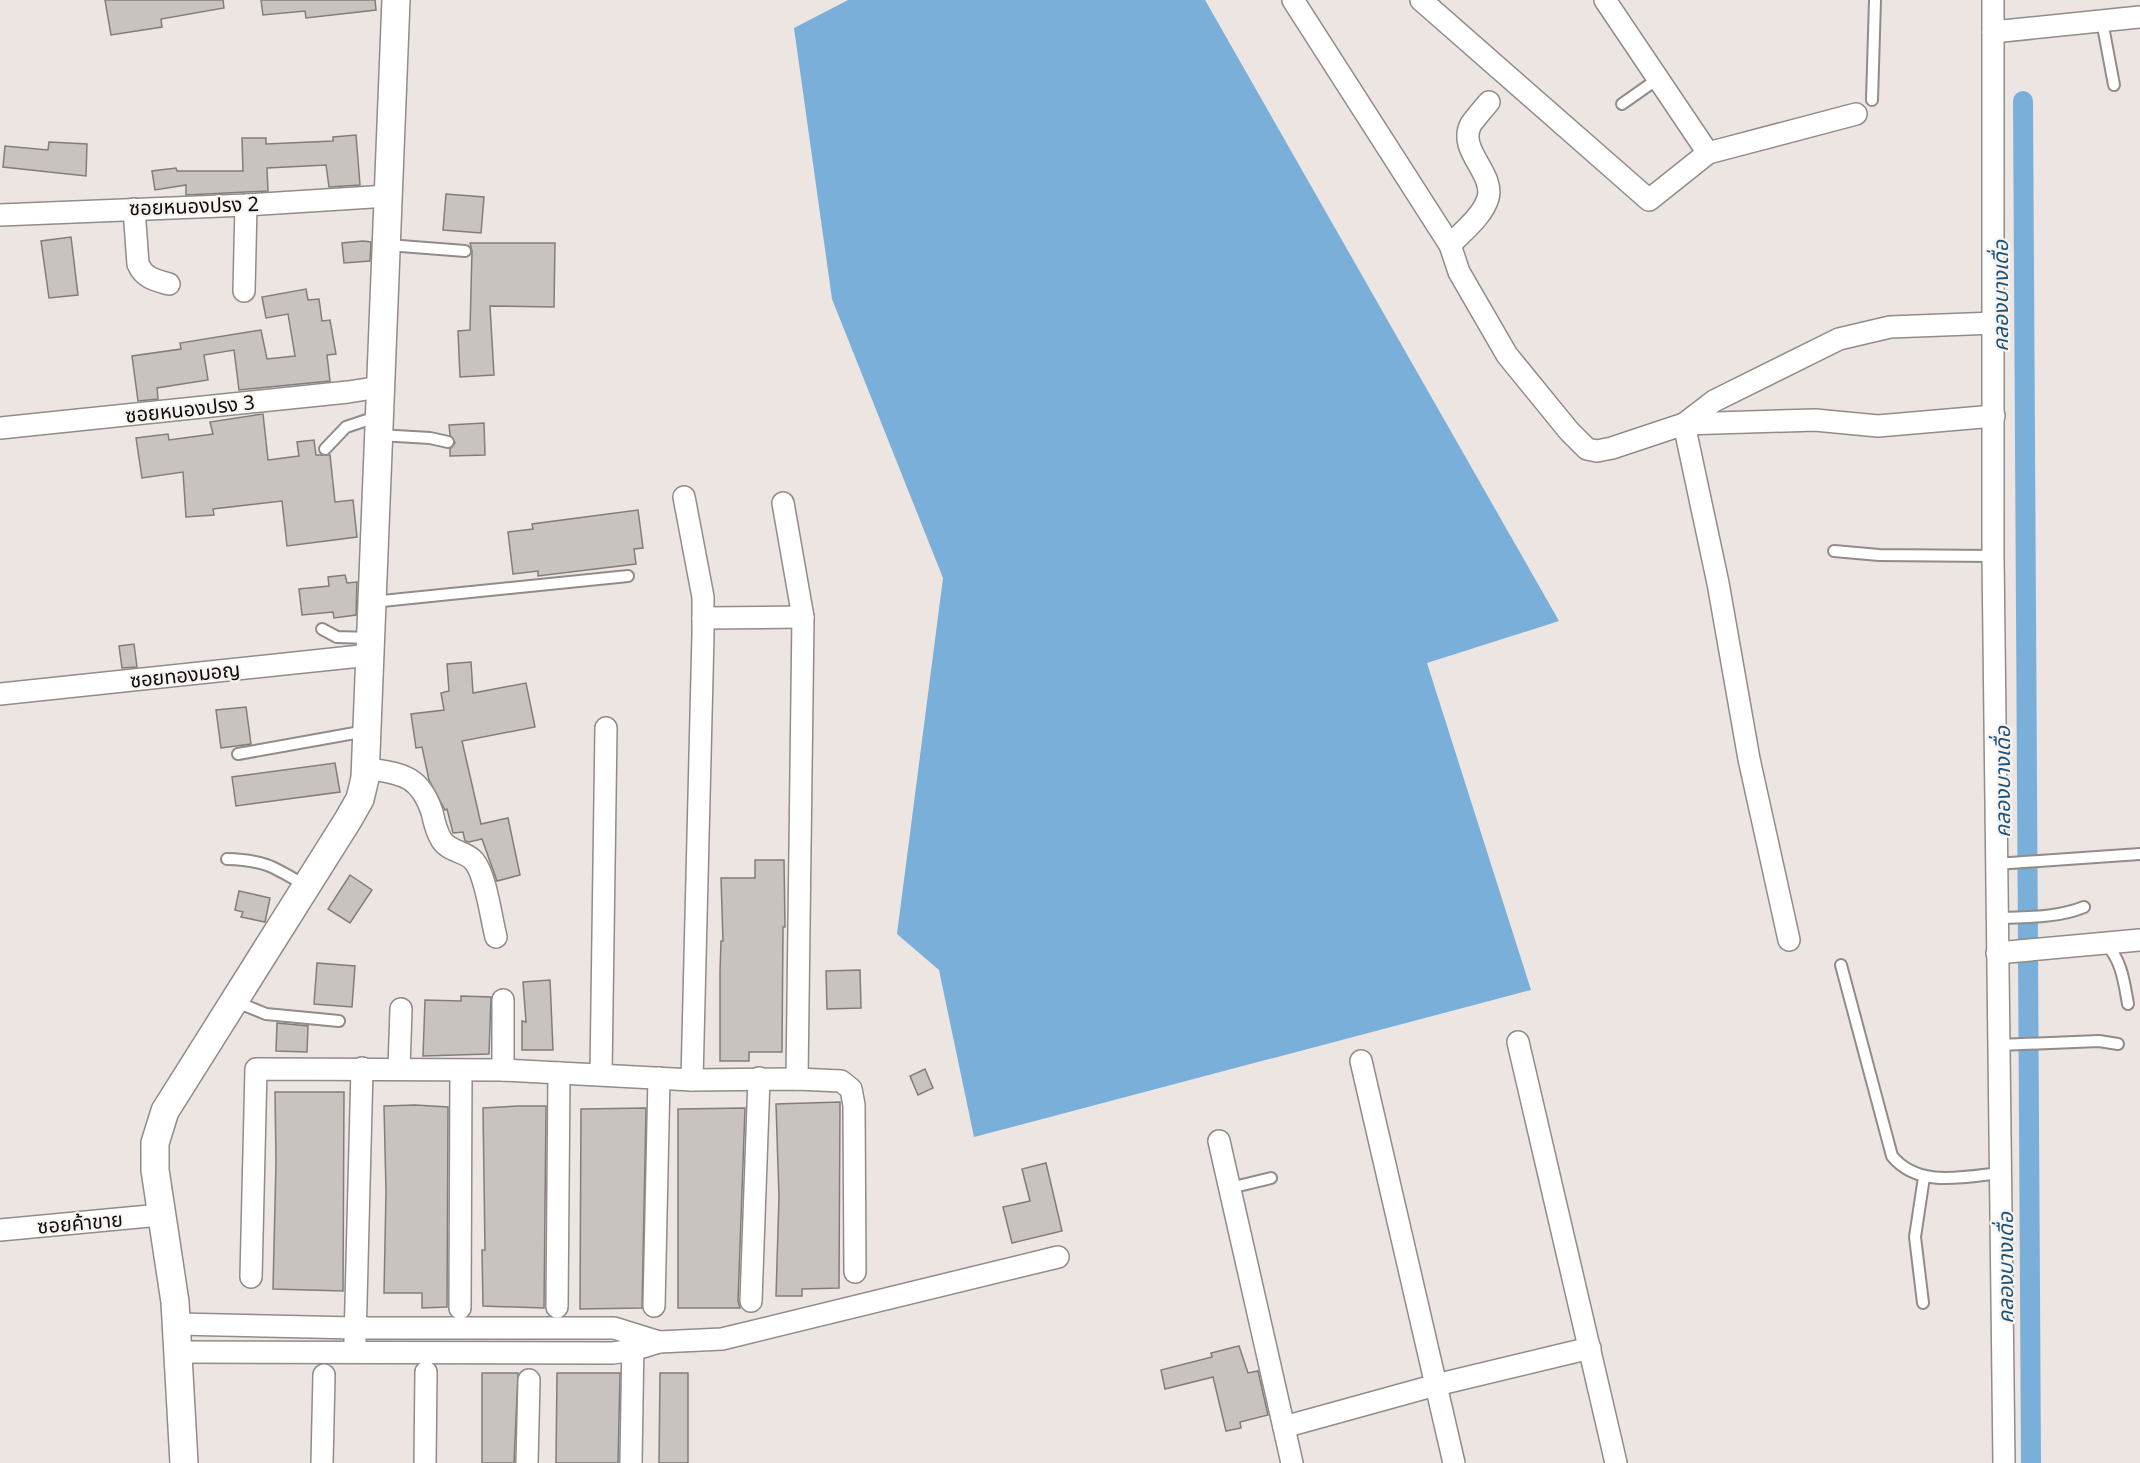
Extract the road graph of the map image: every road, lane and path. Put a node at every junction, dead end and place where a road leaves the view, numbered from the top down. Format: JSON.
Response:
{"nodes":[{"id":1,"x":396,"y":0,"type":"edge"},
{"id":2,"x":1293,"y":0,"type":"edge"},
{"id":3,"x":1421,"y":0,"type":"edge"},
{"id":4,"x":1605,"y":0,"type":"edge"},
{"id":5,"x":1875,"y":0,"type":"edge"},
{"id":6,"x":1993,"y":0,"type":"edge"},
{"id":7,"x":2140,"y":17,"type":"edge"},
{"id":8,"x":2102,"y":21,"type":"junction"},
{"id":9,"x":1993,"y":32,"type":"junction"},
{"id":10,"x":1659,"y":78,"type":"junction"},
{"id":11,"x":2114,"y":85,"type":"dead end"},
{"id":12,"x":1872,"y":100,"type":"dead end"},
{"id":13,"x":1489,"y":102,"type":"dead end"},
{"id":14,"x":1622,"y":104,"type":"dead end"},
{"id":15,"x":1856,"y":114,"type":"dead end"},
{"id":16,"x":1708,"y":153,"type":"junction"},
{"id":17,"x":388,"y":196,"type":"junction"},
{"id":18,"x":246,"y":205,"type":"junction"},
{"id":19,"x":134,"y":208,"type":"junction"},
{"id":20,"x":0,"y":215,"type":"edge"},
{"id":21,"x":1450,"y":245,"type":"junction"},
{"id":22,"x":395,"y":247,"type":"junction"},
{"id":23,"x":465,"y":251,"type":"dead end"},
{"id":24,"x":169,"y":284,"type":"dead end"},
{"id":25,"x":244,"y":291,"type":"dead end"},
{"id":26,"x":1995,"y":323,"type":"junction"},
{"id":27,"x":380,"y":387,"type":"junction"},
{"id":28,"x":1994,"y":416,"type":"junction"},
{"id":29,"x":1684,"y":424,"type":"junction"},
{"id":30,"x":379,"y":426,"type":"junction"},
{"id":31,"x":0,"y":428,"type":"edge"},
{"id":32,"x":448,"y":442,"type":"dead end"},
{"id":33,"x":325,"y":449,"type":"dead end"},
{"id":34,"x":684,"y":497,"type":"dead end"},
{"id":35,"x":783,"y":503,"type":"dead end"},
{"id":36,"x":1834,"y":551,"type":"dead end"},
{"id":37,"x":1993,"y":556,"type":"junction"},
{"id":38,"x":628,"y":576,"type":"dead end"},
{"id":39,"x":372,"y":602,"type":"junction"},
{"id":40,"x":803,"y":617,"type":"junction"},
{"id":41,"x":703,"y":618,"type":"junction"},
{"id":42,"x":321,"y":629,"type":"dead end"},
{"id":43,"x":370,"y":646,"type":"junction"},
{"id":44,"x":0,"y":694,"type":"edge"},
{"id":45,"x":606,"y":728,"type":"dead end"},
{"id":46,"x":367,"y":730,"type":"junction"},
{"id":47,"x":238,"y":754,"type":"dead end"},
{"id":48,"x":365,"y":768,"type":"junction"},
{"id":49,"x":2140,"y":854,"type":"edge"},
{"id":50,"x":226,"y":859,"type":"dead end"},
{"id":51,"x":1996,"y":864,"type":"junction"},
{"id":52,"x":306,"y":886,"type":"junction"},
{"id":53,"x":2084,"y":907,"type":"dead end"},
{"id":54,"x":2006,"y":918,"type":"junction"},
{"id":55,"x":496,"y":937,"type":"dead end"},
{"id":56,"x":1789,"y":940,"type":"dead end"},
{"id":57,"x":2140,"y":940,"type":"edge"},
{"id":58,"x":2106,"y":943,"type":"junction"},
{"id":59,"x":1997,"y":953,"type":"junction"},
{"id":60,"x":1841,"y":965,"type":"dead end"},
{"id":61,"x":503,"y":1000,"type":"dead end"},
{"id":62,"x":234,"y":1001,"type":"junction"},
{"id":63,"x":2128,"y":1004,"type":"dead end"},
{"id":64,"x":401,"y":1009,"type":"dead end"},
{"id":65,"x":339,"y":1020,"type":"dead end"},
{"id":66,"x":1518,"y":1042,"type":"dead end"},
{"id":67,"x":2007,"y":1044,"type":"junction"},
{"id":68,"x":2118,"y":1044,"type":"dead end"},
{"id":69,"x":1360,"y":1061,"type":"dead end"},
{"id":70,"x":362,"y":1068,"type":"junction"},
{"id":71,"x":399,"y":1069,"type":"junction"},
{"id":72,"x":503,"y":1070,"type":"junction"},
{"id":73,"x":461,"y":1071,"type":"junction"},
{"id":74,"x":558,"y":1073,"type":"junction"},
{"id":75,"x":601,"y":1074,"type":"junction"},
{"id":76,"x":659,"y":1078,"type":"junction"},
{"id":77,"x":759,"y":1078,"type":"junction"},
{"id":78,"x":797,"y":1078,"type":"junction"},
{"id":79,"x":692,"y":1080,"type":"junction"},
{"id":80,"x":1219,"y":1141,"type":"dead end"},
{"id":81,"x":2000,"y":1173,"type":"junction"},
{"id":82,"x":1924,"y":1177,"type":"junction"},
{"id":83,"x":1271,"y":1178,"type":"dead end"},
{"id":84,"x":1230,"y":1188,"type":"junction"},
{"id":85,"x":160,"y":1215,"type":"junction"},
{"id":86,"x":0,"y":1230,"type":"edge"},
{"id":87,"x":1058,"y":1257,"type":"dead end"},
{"id":88,"x":855,"y":1272,"type":"dead end"},
{"id":89,"x":251,"y":1277,"type":"dead end"},
{"id":90,"x":751,"y":1301,"type":"dead end"},
{"id":91,"x":1923,"y":1303,"type":"dead end"},
{"id":92,"x":654,"y":1306,"type":"dead end"},
{"id":93,"x":557,"y":1307,"type":"dead end"},
{"id":94,"x":460,"y":1308,"type":"dead end"},
{"id":95,"x":177,"y":1324,"type":"junction"},
{"id":96,"x":255,"y":1326,"type":"junction"},
{"id":97,"x":355,"y":1328,"type":"junction"},
{"id":98,"x":492,"y":1328,"type":"junction"},
{"id":99,"x":633,"y":1341,"type":"junction"},
{"id":100,"x":1590,"y":1348,"type":"junction"},
{"id":101,"x":179,"y":1352,"type":"junction"},
{"id":102,"x":253,"y":1353,"type":"junction"},
{"id":103,"x":355,"y":1354,"type":"junction"},
{"id":104,"x":492,"y":1354,"type":"junction"},
{"id":105,"x":426,"y":1372,"type":"dead end"},
{"id":106,"x":324,"y":1376,"type":"dead end"},
{"id":107,"x":529,"y":1380,"type":"dead end"},
{"id":108,"x":1436,"y":1385,"type":"junction"},
{"id":109,"x":1284,"y":1427,"type":"junction"},
{"id":110,"x":184,"y":1463,"type":"edge"},
{"id":111,"x":322,"y":1463,"type":"edge"},
{"id":112,"x":425,"y":1463,"type":"edge"},
{"id":113,"x":527,"y":1463,"type":"edge"},
{"id":114,"x":631,"y":1463,"type":"edge"},
{"id":115,"x":1293,"y":1463,"type":"edge"},
{"id":116,"x":1454,"y":1463,"type":"edge"},
{"id":117,"x":1616,"y":1463,"type":"edge"},
{"id":118,"x":2004,"y":1463,"type":"edge"}],
"edges":[{"from":1,"to":17,"type":"street"},
{"from":2,"to":21,"type":"street"},
{"from":3,"to":16,"type":"street"},
{"from":4,"to":10,"type":"street"},
{"from":5,"to":12,"type":"lane"},
{"from":6,"to":9,"type":"street"},
{"from":7,"to":8,"type":"street"},
{"from":8,"to":9,"type":"street"},
{"from":8,"to":11,"type":"lane"},
{"from":9,"to":26,"type":"street"},
{"from":10,"to":14,"type":"lane"},
{"from":10,"to":16,"type":"street"},
{"from":13,"to":21,"type":"street"},
{"from":15,"to":16,"type":"street"},
{"from":17,"to":18,"type":"street","name":"ซอยหนองปรง 2"},
{"from":17,"to":22,"type":"street"},
{"from":18,"to":19,"type":"street","name":"ซอยหนองปรง 2"},
{"from":18,"to":25,"type":"street"},
{"from":19,"to":20,"type":"street","name":"ซอยหนองปรง 2"},
{"from":19,"to":24,"type":"street"},
{"from":21,"to":29,"type":"street"},
{"from":22,"to":23,"type":"lane"},
{"from":22,"to":27,"type":"street"},
{"from":26,"to":28,"type":"street"},
{"from":26,"to":29,"type":"street"},
{"from":27,"to":30,"type":"street"},
{"from":27,"to":31,"type":"street","name":"ซอยหนองปรง 3"},
{"from":28,"to":29,"type":"street"},
{"from":28,"to":37,"type":"street"},
{"from":29,"to":56,"type":"street"},
{"from":30,"to":32,"type":"lane"},
{"from":30,"to":33,"type":"lane"},
{"from":30,"to":39,"type":"street"},
{"from":34,"to":41,"type":"street"},
{"from":35,"to":40,"type":"street"},
{"from":36,"to":37,"type":"lane"},
{"from":37,"to":51,"type":"street"},
{"from":38,"to":39,"type":"lane"},
{"from":39,"to":43,"type":"street"},
{"from":40,"to":41,"type":"street"},
{"from":40,"to":78,"type":"street"},
{"from":41,"to":79,"type":"street"},
{"from":42,"to":43,"type":"lane"},
{"from":43,"to":44,"type":"street","name":"ซอยทองมอญ"},
{"from":43,"to":46,"type":"street"},
{"from":45,"to":75,"type":"street"},
{"from":46,"to":47,"type":"lane"},
{"from":46,"to":48,"type":"street"},
{"from":48,"to":52,"type":"street"},
{"from":48,"to":55,"type":"street"},
{"from":49,"to":51,"type":"lane"},
{"from":50,"to":52,"type":"lane"},
{"from":51,"to":54,"type":"street"},
{"from":52,"to":62,"type":"street"},
{"from":53,"to":54,"type":"lane"},
{"from":54,"to":59,"type":"street"},
{"from":57,"to":58,"type":"street"},
{"from":58,"to":59,"type":"street"},
{"from":58,"to":63,"type":"lane"},
{"from":59,"to":67,"type":"street"},
{"from":60,"to":82,"type":"lane"},
{"from":61,"to":72,"type":"street"},
{"from":62,"to":65,"type":"lane"},
{"from":62,"to":85,"type":"street"},
{"from":64,"to":71,"type":"street"},
{"from":66,"to":100,"type":"street"},
{"from":67,"to":68,"type":"lane"},
{"from":67,"to":81,"type":"street"},
{"from":69,"to":108,"type":"street"},
{"from":70,"to":71,"type":"street"},
{"from":70,"to":89,"type":"street"},
{"from":70,"to":97,"type":"street"},
{"from":71,"to":73,"type":"street"},
{"from":72,"to":73,"type":"street"},
{"from":72,"to":74,"type":"street"},
{"from":73,"to":94,"type":"street"},
{"from":74,"to":75,"type":"street"},
{"from":74,"to":93,"type":"street"},
{"from":75,"to":76,"type":"street"},
{"from":76,"to":79,"type":"street"},
{"from":76,"to":92,"type":"street"},
{"from":77,"to":78,"type":"street"},
{"from":77,"to":79,"type":"street"},
{"from":77,"to":90,"type":"street"},
{"from":78,"to":88,"type":"street"},
{"from":80,"to":84,"type":"street"},
{"from":81,"to":82,"type":"lane"},
{"from":81,"to":118,"type":"street"},
{"from":82,"to":91,"type":"lane"},
{"from":83,"to":84,"type":"lane"},
{"from":84,"to":109,"type":"street"},
{"from":85,"to":86,"type":"street","name":"ซอยค้าขาย"},
{"from":85,"to":95,"type":"street"},
{"from":87,"to":99,"type":"street"},
{"from":95,"to":96,"type":"street"},
{"from":95,"to":101,"type":"street"},
{"from":96,"to":97,"type":"street"},
{"from":96,"to":102,"type":"street"},
{"from":97,"to":98,"type":"street"},
{"from":97,"to":103,"type":"street"},
{"from":98,"to":99,"type":"street"},
{"from":98,"to":104,"type":"street"},
{"from":99,"to":104,"type":"street"},
{"from":99,"to":114,"type":"street"},
{"from":100,"to":108,"type":"street"},
{"from":100,"to":117,"type":"street"},
{"from":101,"to":102,"type":"street"},
{"from":101,"to":110,"type":"street"},
{"from":102,"to":103,"type":"street"},
{"from":103,"to":104,"type":"street"},
{"from":105,"to":112,"type":"street"},
{"from":106,"to":111,"type":"street"},
{"from":107,"to":113,"type":"street"},
{"from":108,"to":109,"type":"street"},
{"from":108,"to":116,"type":"street"},
{"from":109,"to":115,"type":"street"}]}
